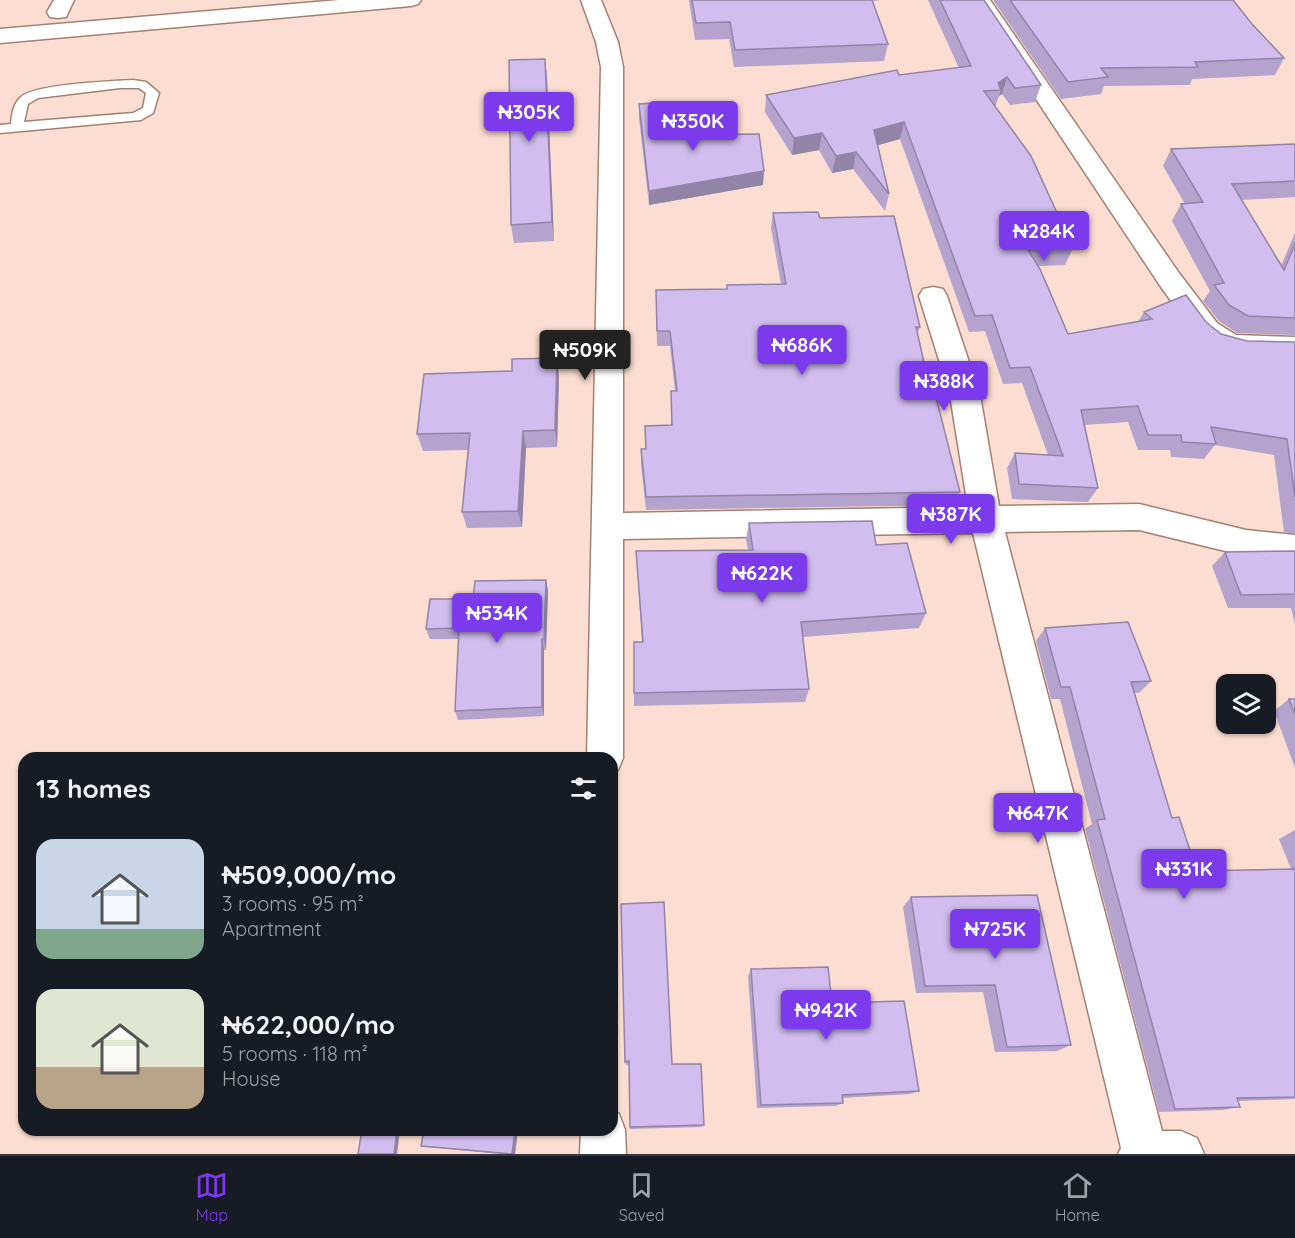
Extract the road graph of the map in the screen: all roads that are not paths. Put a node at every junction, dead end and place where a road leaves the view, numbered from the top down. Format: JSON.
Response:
{"nodes":[{"id":1,"x":183,"y":0,"type":"edge"},
{"id":2,"x":411,"y":0,"type":"edge"},
{"id":3,"x":591,"y":0,"type":"edge"},
{"id":4,"x":980,"y":0,"type":"edge"},
{"id":5,"x":61,"y":6,"type":"edge"},
{"id":6,"x":0,"y":18,"type":"edge"},
{"id":7,"x":0,"y":36,"type":"edge"},
{"id":8,"x":17,"y":128,"type":"junction"},
{"id":9,"x":0,"y":129,"type":"edge"},
{"id":10,"x":933,"y":296,"type":"dead end"},
{"id":11,"x":1295,"y":347,"type":"edge"},
{"id":12,"x":986,"y":520,"type":"junction"},
{"id":13,"x":606,"y":526,"type":"junction"},
{"id":14,"x":1295,"y":549,"type":"edge"},
{"id":15,"x":605,"y":752,"type":"edge"},
{"id":16,"x":603,"y":1136,"type":"edge"},
{"id":17,"x":603,"y":1154,"type":"edge"},
{"id":18,"x":1144,"y":1154,"type":"edge"},
{"id":19,"x":1181,"y":1154,"type":"edge"}],
"edges":[{"from":1,"to":5,"type":"street"},
{"from":2,"to":7,"type":"street"},
{"from":3,"to":13,"type":"street"},
{"from":4,"to":11,"type":"street"},
{"from":5,"to":6,"type":"street"},
{"from":8,"to":8,"type":"lane"},
{"from":8,"to":9,"type":"lane"},
{"from":10,"to":12,"type":"street"},
{"from":12,"to":13,"type":"street"},
{"from":12,"to":14,"type":"street"},
{"from":12,"to":18,"type":"street"},
{"from":13,"to":15,"type":"street"},
{"from":16,"to":17,"type":"street"},
{"from":18,"to":19,"type":"street"}]}
